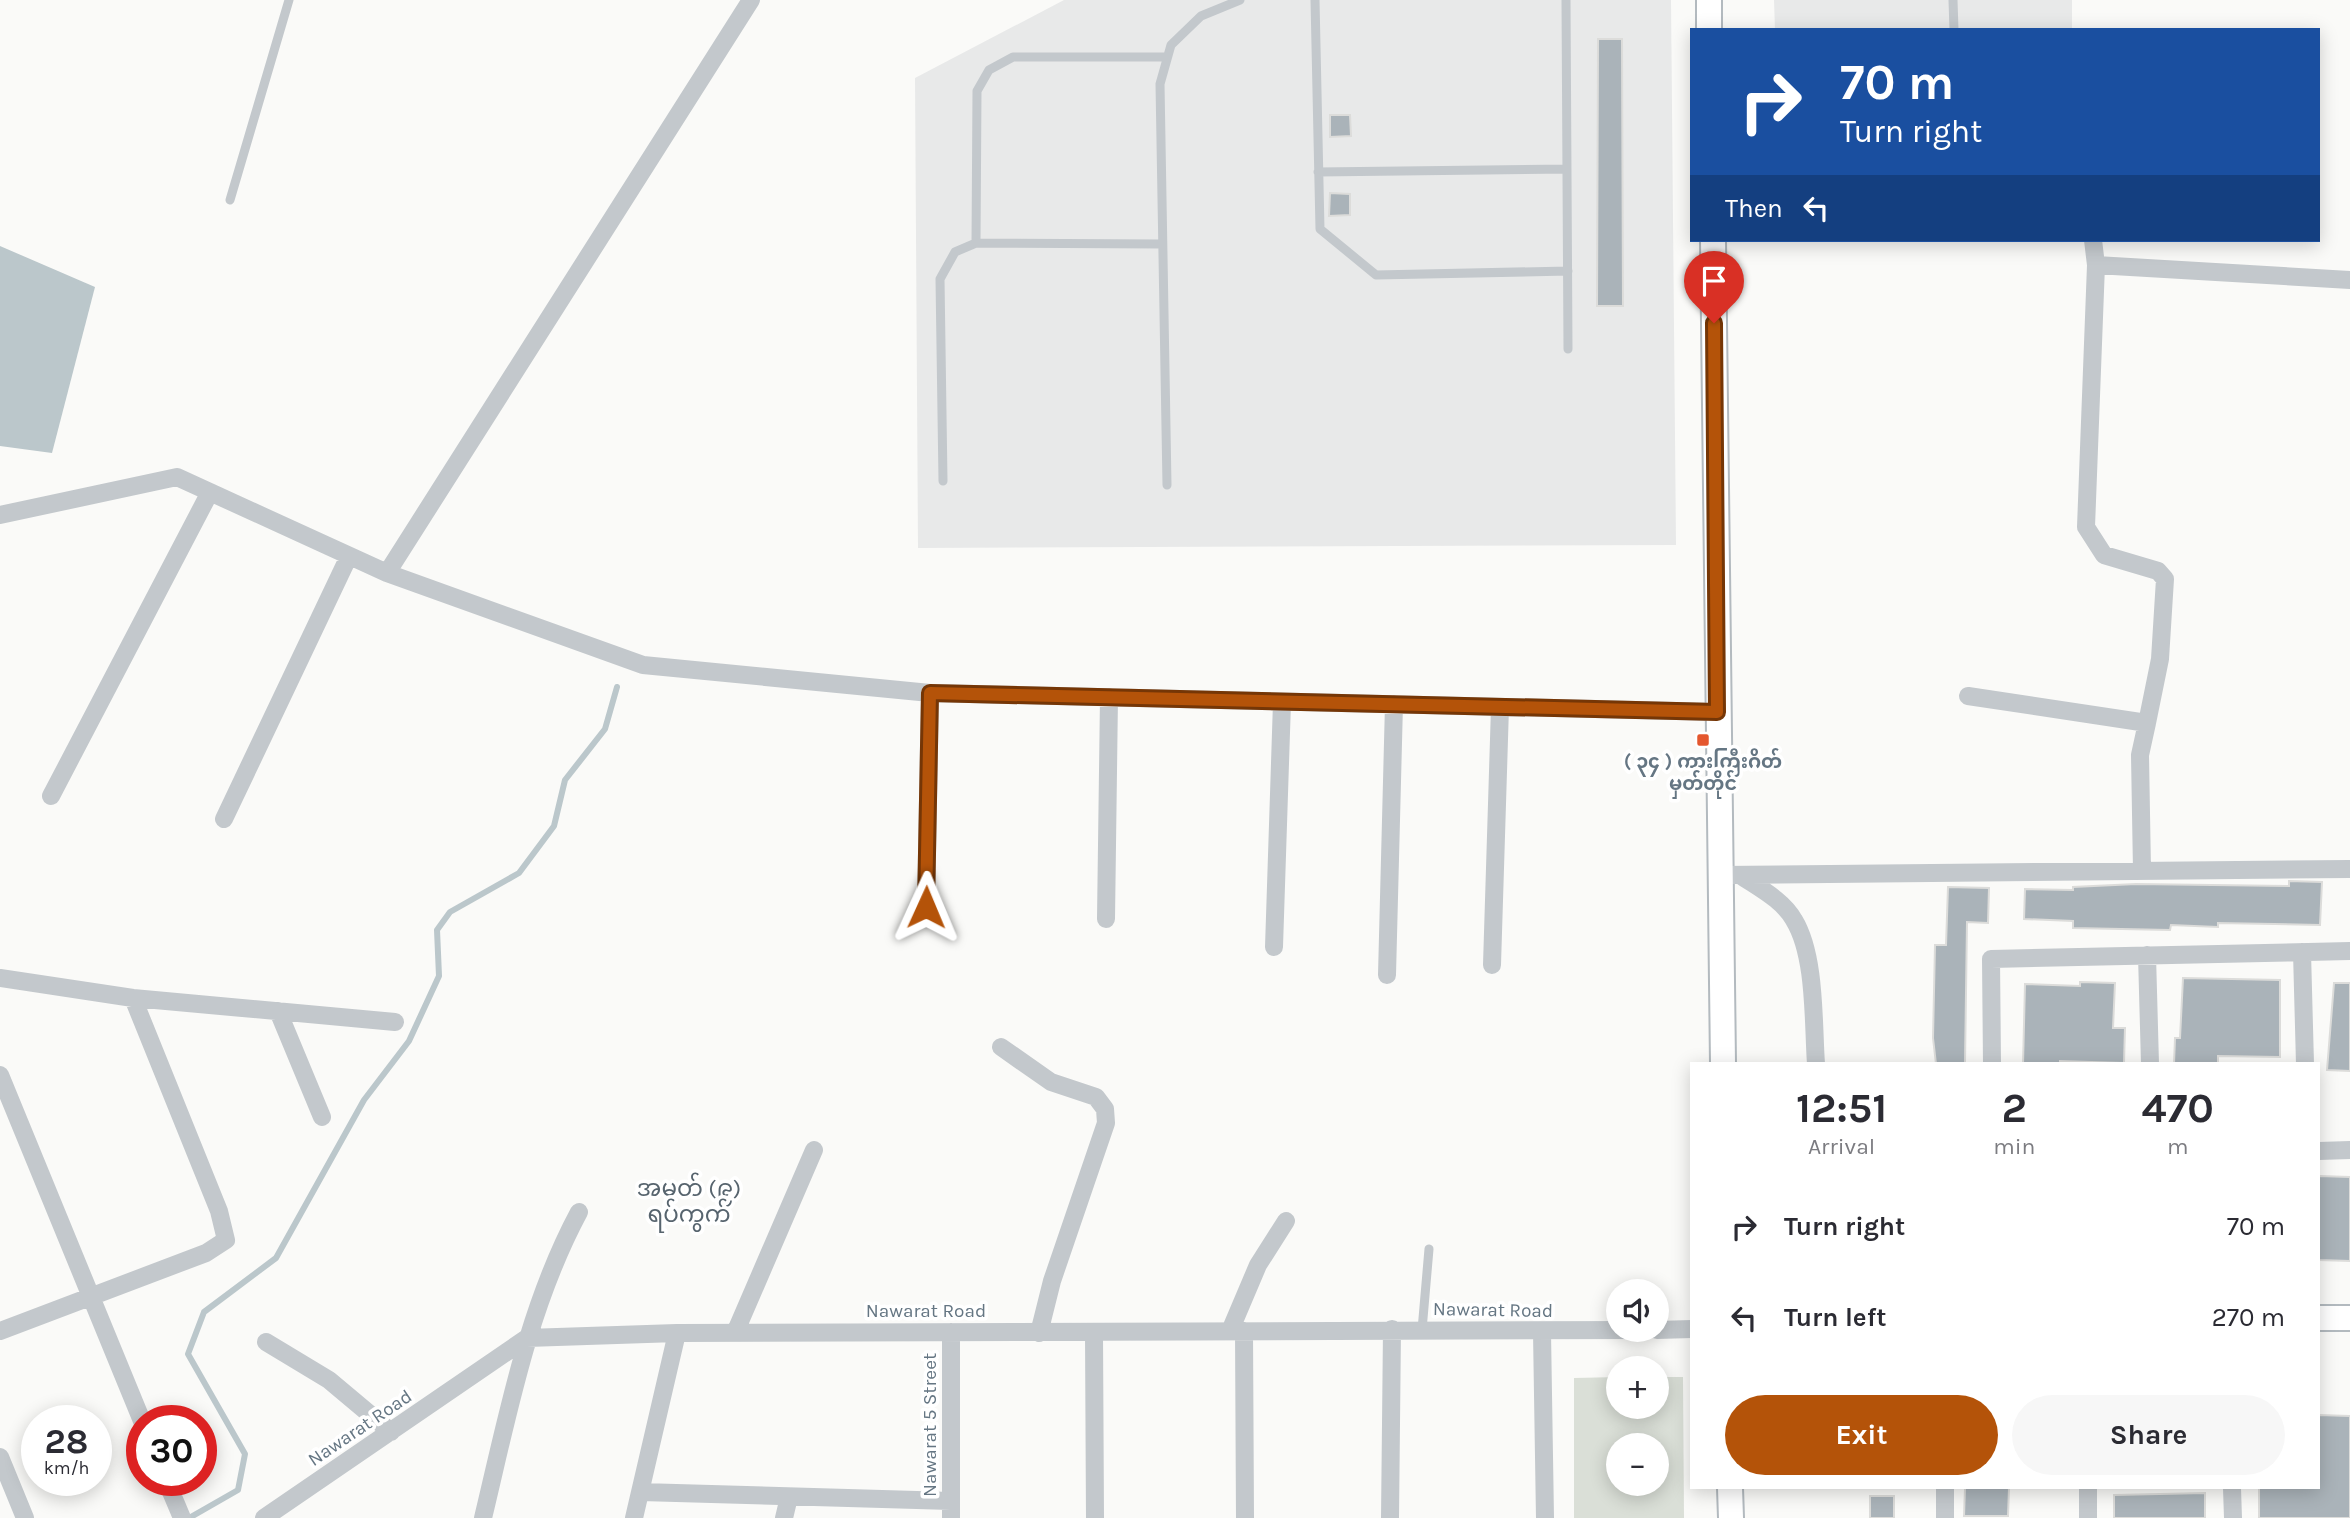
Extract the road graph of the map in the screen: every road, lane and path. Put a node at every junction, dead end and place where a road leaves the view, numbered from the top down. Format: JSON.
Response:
{"nodes":[{"id":1,"x":289,"y":0,"type":"edge"},
{"id":2,"x":751,"y":0,"type":"edge"},
{"id":3,"x":1240,"y":0,"type":"edge"},
{"id":4,"x":1315,"y":0,"type":"edge"},
{"id":5,"x":1566,"y":0,"type":"edge"},
{"id":6,"x":1709,"y":0,"type":"edge"},
{"id":7,"x":1953,"y":0,"type":"edge"},
{"id":8,"x":1709,"y":28,"type":"edge"},
{"id":9,"x":1954,"y":28,"type":"edge"},
{"id":10,"x":1167,"y":57,"type":"junction"},
{"id":11,"x":1567,"y":169,"type":"junction"},
{"id":12,"x":1318,"y":172,"type":"junction"},
{"id":13,"x":230,"y":200,"type":"dead end"},
{"id":14,"x":1713,"y":242,"type":"edge"},
{"id":15,"x":2093,"y":242,"type":"edge"},
{"id":16,"x":976,"y":243,"type":"junction"},
{"id":17,"x":1162,"y":244,"type":"junction"},
{"id":18,"x":2096,"y":265,"type":"junction"},
{"id":19,"x":1568,"y":271,"type":"junction"},
{"id":20,"x":2350,"y":280,"type":"edge"},
{"id":21,"x":1568,"y":349,"type":"dead end"},
{"id":22,"x":943,"y":481,"type":"dead end"},
{"id":23,"x":1167,"y":485,"type":"dead end"},
{"id":24,"x":210,"y":492,"type":"junction"},
{"id":25,"x":0,"y":515,"type":"edge"},
{"id":26,"x":349,"y":556,"type":"junction"},
{"id":27,"x":387,"y":573,"type":"junction"},
{"id":28,"x":930,"y":693,"type":"junction"},
{"id":29,"x":1968,"y":696,"type":"dead end"},
{"id":30,"x":1109,"y":697,"type":"junction"},
{"id":31,"x":1282,"y":702,"type":"junction"},
{"id":32,"x":1394,"y":704,"type":"junction"},
{"id":33,"x":1500,"y":707,"type":"junction"},
{"id":34,"x":1717,"y":712,"type":"junction"},
{"id":35,"x":2147,"y":723,"type":"junction"},
{"id":36,"x":51,"y":796,"type":"dead end"},
{"id":37,"x":224,"y":819,"type":"dead end"},
{"id":38,"x":2350,"y":869,"type":"edge"},
{"id":39,"x":2142,"y":871,"type":"junction"},
{"id":40,"x":1730,"y":875,"type":"junction"},
{"id":41,"x":926,"y":907,"type":"dead end"},
{"id":42,"x":1105,"y":919,"type":"dead end"},
{"id":43,"x":1274,"y":947,"type":"dead end"},
{"id":44,"x":2350,"y":951,"type":"edge"},
{"id":45,"x":2302,"y":952,"type":"junction"},
{"id":46,"x":2147,"y":955,"type":"junction"},
{"id":47,"x":1492,"y":965,"type":"dead end"},
{"id":48,"x":1387,"y":975,"type":"dead end"},
{"id":49,"x":0,"y":978,"type":"edge"},
{"id":50,"x":133,"y":998,"type":"junction"},
{"id":51,"x":278,"y":1012,"type":"junction"},
{"id":52,"x":394,"y":1022,"type":"dead end"},
{"id":53,"x":1001,"y":1047,"type":"dead end"},
{"id":54,"x":1723,"y":1062,"type":"edge"},
{"id":55,"x":1816,"y":1062,"type":"edge"},
{"id":56,"x":1992,"y":1062,"type":"edge"},
{"id":57,"x":2150,"y":1062,"type":"edge"},
{"id":58,"x":2305,"y":1062,"type":"edge"},
{"id":59,"x":0,"y":1075,"type":"edge"},
{"id":60,"x":322,"y":1117,"type":"dead end"},
{"id":61,"x":814,"y":1150,"type":"dead end"},
{"id":62,"x":2350,"y":1150,"type":"edge"},
{"id":63,"x":2320,"y":1151,"type":"edge"},
{"id":64,"x":579,"y":1212,"type":"dead end"},
{"id":65,"x":1286,"y":1221,"type":"dead end"},
{"id":66,"x":1429,"y":1249,"type":"dead end"},
{"id":67,"x":93,"y":1297,"type":"junction"},
{"id":68,"x":2320,"y":1318,"type":"edge"},
{"id":69,"x":2350,"y":1318,"type":"edge"},
{"id":70,"x":1392,"y":1329,"type":"junction"},
{"id":71,"x":1690,"y":1329,"type":"edge"},
{"id":72,"x":1422,"y":1330,"type":"junction"},
{"id":73,"x":1669,"y":1330,"type":"edge"},
{"id":74,"x":0,"y":1331,"type":"edge"},
{"id":75,"x":1237,"y":1331,"type":"junction"},
{"id":76,"x":1606,"y":1331,"type":"edge"},
{"id":77,"x":951,"y":1332,"type":"junction"},
{"id":78,"x":1542,"y":1332,"type":"junction"},
{"id":79,"x":677,"y":1333,"type":"junction"},
{"id":80,"x":735,"y":1333,"type":"junction"},
{"id":81,"x":1040,"y":1333,"type":"junction"},
{"id":82,"x":1094,"y":1334,"type":"junction"},
{"id":83,"x":527,"y":1338,"type":"junction"},
{"id":84,"x":266,"y":1342,"type":"dead end"},
{"id":85,"x":136,"y":1405,"type":"edge"},
{"id":86,"x":391,"y":1432,"type":"junction"},
{"id":87,"x":0,"y":1457,"type":"edge"},
{"id":88,"x":1730,"y":1489,"type":"edge"},
{"id":89,"x":1945,"y":1489,"type":"edge"},
{"id":90,"x":2088,"y":1489,"type":"edge"},
{"id":91,"x":2232,"y":1489,"type":"edge"},
{"id":92,"x":641,"y":1492,"type":"junction"},
{"id":93,"x":172,"y":1496,"type":"edge"},
{"id":94,"x":789,"y":1497,"type":"junction"},
{"id":95,"x":951,"y":1510,"type":"edge"},
{"id":96,"x":25,"y":1518,"type":"edge"},
{"id":97,"x":182,"y":1518,"type":"edge"},
{"id":98,"x":264,"y":1518,"type":"edge"},
{"id":99,"x":483,"y":1518,"type":"edge"},
{"id":100,"x":635,"y":1518,"type":"edge"},
{"id":101,"x":784,"y":1518,"type":"edge"},
{"id":102,"x":1095,"y":1518,"type":"edge"},
{"id":103,"x":1245,"y":1518,"type":"edge"},
{"id":104,"x":1390,"y":1518,"type":"edge"},
{"id":105,"x":1545,"y":1518,"type":"edge"},
{"id":106,"x":1731,"y":1518,"type":"edge"},
{"id":107,"x":1945,"y":1518,"type":"edge"},
{"id":108,"x":2088,"y":1518,"type":"edge"},
{"id":109,"x":2233,"y":1518,"type":"edge"}],
"edges":[{"from":1,"to":13,"type":"lane"},
{"from":2,"to":27,"type":"street"},
{"from":3,"to":10,"type":"lane"},
{"from":4,"to":12,"type":"lane"},
{"from":5,"to":11,"type":"lane"},
{"from":6,"to":8,"type":"main road"},
{"from":7,"to":9,"type":"lane"},
{"from":10,"to":16,"type":"lane"},
{"from":10,"to":17,"type":"lane"},
{"from":11,"to":12,"type":"lane"},
{"from":11,"to":19,"type":"lane"},
{"from":12,"to":19,"type":"lane"},
{"from":14,"to":34,"type":"main road"},
{"from":15,"to":18,"type":"street"},
{"from":16,"to":17,"type":"lane"},
{"from":16,"to":22,"type":"lane"},
{"from":17,"to":23,"type":"lane"},
{"from":18,"to":20,"type":"street"},
{"from":18,"to":35,"type":"street"},
{"from":19,"to":21,"type":"lane"},
{"from":24,"to":25,"type":"street"},
{"from":24,"to":26,"type":"street"},
{"from":24,"to":36,"type":"street"},
{"from":26,"to":27,"type":"street"},
{"from":26,"to":37,"type":"street"},
{"from":27,"to":28,"type":"street"},
{"from":28,"to":30,"type":"street"},
{"from":28,"to":41,"type":"street"},
{"from":29,"to":35,"type":"street"},
{"from":30,"to":31,"type":"street"},
{"from":30,"to":42,"type":"street"},
{"from":31,"to":32,"type":"street"},
{"from":31,"to":43,"type":"street"},
{"from":32,"to":33,"type":"street"},
{"from":32,"to":48,"type":"street"},
{"from":33,"to":34,"type":"street"},
{"from":33,"to":47,"type":"street"},
{"from":34,"to":40,"type":"main road"},
{"from":35,"to":39,"type":"street"},
{"from":38,"to":39,"type":"street"},
{"from":39,"to":40,"type":"street"},
{"from":40,"to":54,"type":"main road"},
{"from":40,"to":55,"type":"street"},
{"from":44,"to":45,"type":"street"},
{"from":45,"to":46,"type":"street"},
{"from":45,"to":58,"type":"street"},
{"from":46,"to":56,"type":"street"},
{"from":46,"to":57,"type":"street"},
{"from":49,"to":50,"type":"street"},
{"from":50,"to":51,"type":"street"},
{"from":50,"to":67,"type":"street"},
{"from":51,"to":52,"type":"street"},
{"from":51,"to":60,"type":"street"},
{"from":53,"to":81,"type":"street"},
{"from":59,"to":67,"type":"street"},
{"from":61,"to":80,"type":"street"},
{"from":62,"to":63,"type":"street"},
{"from":64,"to":83,"type":"street"},
{"from":65,"to":75,"type":"street"},
{"from":66,"to":72,"type":"lane"},
{"from":67,"to":74,"type":"street"},
{"from":67,"to":85,"type":"street"},
{"from":68,"to":69,"type":"main road"},
{"from":70,"to":72,"type":"street","name":"Nawarat Road"},
{"from":70,"to":75,"type":"street","name":"Nawarat Road"},
{"from":70,"to":104,"type":"street"},
{"from":71,"to":73,"type":"street"},
{"from":72,"to":78,"type":"street","name":"Nawarat Road"},
{"from":75,"to":82,"type":"street","name":"Nawarat Road"},
{"from":75,"to":103,"type":"street"},
{"from":76,"to":78,"type":"street","name":"Nawarat Road"},
{"from":77,"to":80,"type":"street","name":"Nawarat Road"},
{"from":77,"to":81,"type":"street","name":"Nawarat Road"},
{"from":77,"to":95,"type":"street","name":"Nawarat 5 Street"},
{"from":78,"to":105,"type":"street"},
{"from":79,"to":80,"type":"street","name":"Nawarat Road"},
{"from":79,"to":83,"type":"street","name":"Nawarat Road"},
{"from":79,"to":92,"type":"street"},
{"from":81,"to":82,"type":"street","name":"Nawarat Road"},
{"from":82,"to":102,"type":"street"},
{"from":83,"to":86,"type":"street","name":"Nawarat Road"},
{"from":83,"to":99,"type":"street"},
{"from":84,"to":86,"type":"street"},
{"from":86,"to":98,"type":"street","name":"Nawarat Road"},
{"from":87,"to":96,"type":"street"},
{"from":88,"to":106,"type":"main road"},
{"from":89,"to":107,"type":"street"},
{"from":90,"to":108,"type":"street"},
{"from":91,"to":109,"type":"street"},
{"from":92,"to":94,"type":"street"},
{"from":92,"to":100,"type":"street"},
{"from":93,"to":97,"type":"street"},
{"from":94,"to":95,"type":"street"},
{"from":94,"to":101,"type":"street"}]}
